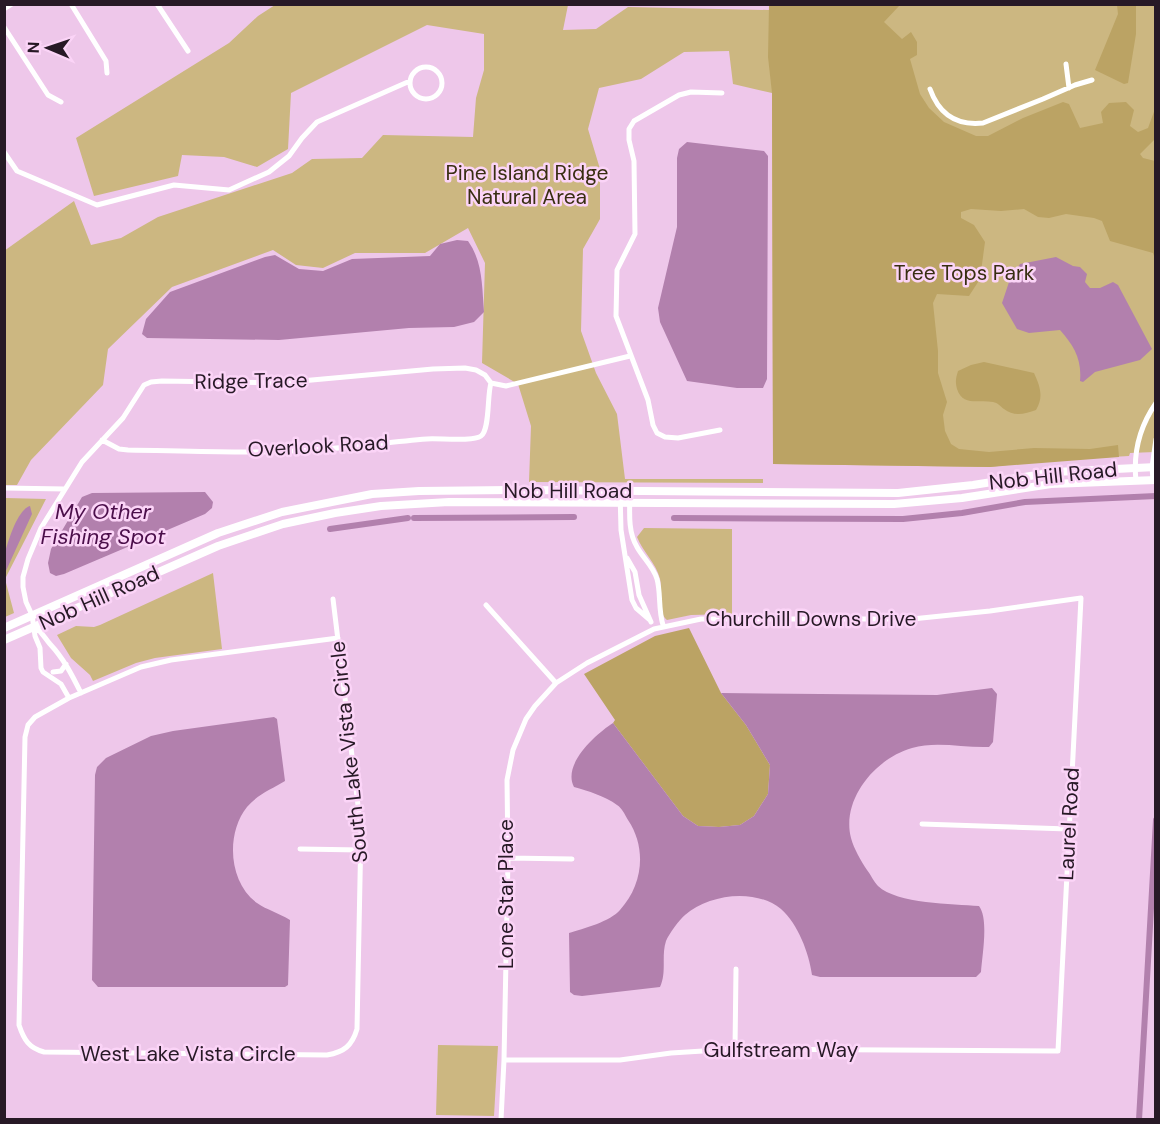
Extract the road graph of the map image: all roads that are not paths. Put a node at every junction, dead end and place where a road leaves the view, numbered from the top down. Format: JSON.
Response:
{"nodes":[{"id":1,"x":12,"y":4,"type":"edge"},
{"id":2,"x":71,"y":4,"type":"edge"},
{"id":3,"x":156,"y":4,"type":"edge"},
{"id":4,"x":4,"y":9,"type":"edge"},
{"id":5,"x":4,"y":27,"type":"edge"},
{"id":6,"x":188,"y":51,"type":"dead end"},
{"id":7,"x":1066,"y":64,"type":"dead end"},
{"id":8,"x":107,"y":73,"type":"dead end"},
{"id":9,"x":1092,"y":80,"type":"dead end"},
{"id":10,"x":410,"y":81,"type":"junction"},
{"id":11,"x":1069,"y":88,"type":"junction"},
{"id":12,"x":930,"y":89,"type":"dead end"},
{"id":13,"x":722,"y":93,"type":"dead end"},
{"id":14,"x":61,"y":102,"type":"dead end"},
{"id":15,"x":4,"y":152,"type":"edge"},
{"id":16,"x":630,"y":356,"type":"junction"},
{"id":17,"x":491,"y":383,"type":"junction"},
{"id":18,"x":1155,"y":403,"type":"edge"},
{"id":19,"x":720,"y":430,"type":"dead end"},
{"id":20,"x":1155,"y":439,"type":"edge"},
{"id":21,"x":102,"y":440,"type":"junction"},
{"id":22,"x":1154,"y":467,"type":"edge"},
{"id":23,"x":1134,"y":468,"type":"junction"},
{"id":24,"x":1154,"y":480,"type":"edge"},
{"id":25,"x":1136,"y":481,"type":"junction"},
{"id":26,"x":4,"y":488,"type":"edge"},
{"id":27,"x":65,"y":489,"type":"junction"},
{"id":28,"x":620,"y":491,"type":"junction"},
{"id":29,"x":630,"y":491,"type":"junction"},
{"id":30,"x":620,"y":503,"type":"junction"},
{"id":31,"x":630,"y":503,"type":"junction"},
{"id":32,"x":658,"y":597,"type":"junction"},
{"id":33,"x":333,"y":598,"type":"dead end"},
{"id":34,"x":1081,"y":598,"type":"joint"},
{"id":35,"x":486,"y":605,"type":"dead end"},
{"id":36,"x":644,"y":610,"type":"junction"},
{"id":37,"x":32,"y":615,"type":"junction"},
{"id":38,"x":663,"y":625,"type":"junction"},
{"id":39,"x":34,"y":626,"type":"junction"},
{"id":40,"x":4,"y":628,"type":"edge"},
{"id":41,"x":654,"y":629,"type":"junction"},
{"id":42,"x":338,"y":638,"type":"junction"},
{"id":43,"x":4,"y":640,"type":"edge"},
{"id":44,"x":40,"y":664,"type":"junction"},
{"id":45,"x":66,"y":664,"type":"junction"},
{"id":46,"x":47,"y":668,"type":"dead end"},
{"id":47,"x":556,"y":683,"type":"junction"},
{"id":48,"x":61,"y":684,"type":"junction"},
{"id":49,"x":81,"y":693,"type":"junction"},
{"id":50,"x":69,"y":698,"type":"junction"},
{"id":51,"x":922,"y":824,"type":"dead end"},
{"id":52,"x":1068,"y":829,"type":"junction"},
{"id":53,"x":300,"y":849,"type":"dead end"},
{"id":54,"x":361,"y":850,"type":"junction"},
{"id":55,"x":508,"y":858,"type":"junction"},
{"id":56,"x":572,"y":859,"type":"dead end"},
{"id":57,"x":736,"y":969,"type":"dead end"},
{"id":58,"x":349,"y":1047,"type":"joint"},
{"id":59,"x":735,"y":1049,"type":"junction"},
{"id":60,"x":1058,"y":1051,"type":"joint"},
{"id":61,"x":504,"y":1060,"type":"junction"},
{"id":62,"x":501,"y":1119,"type":"edge"}],
"edges":[{"from":1,"to":4,"type":"street"},
{"from":2,"to":8,"type":"street"},
{"from":3,"to":6,"type":"street"},
{"from":5,"to":14,"type":"street"},
{"from":7,"to":11,"type":"street"},
{"from":9,"to":11,"type":"street"},
{"from":10,"to":10,"type":"street"},
{"from":10,"to":15,"type":"street"},
{"from":11,"to":12,"type":"street"},
{"from":13,"to":16,"type":"street"},
{"from":16,"to":17,"type":"street"},
{"from":16,"to":19,"type":"street"},
{"from":17,"to":21,"type":"street","name":"Ridge Trace"},
{"from":17,"to":21,"type":"street","name":"Overlook Road"},
{"from":18,"to":23,"type":"street"},
{"from":20,"to":22,"type":"street"},
{"from":21,"to":27,"type":"street","name":"Ridge Trace"},
{"from":22,"to":23,"type":"main road","name":"Nob Hill Road"},
{"from":22,"to":24,"type":"street"},
{"from":23,"to":25,"type":"street"},
{"from":23,"to":29,"type":"main road","name":"Nob Hill Road"},
{"from":24,"to":25,"type":"main road","name":"Nob Hill Road"},
{"from":25,"to":31,"type":"main road","name":"Nob Hill Road"},
{"from":26,"to":27,"type":"street"},
{"from":27,"to":37,"type":"street","name":"Ridge Trace"},
{"from":28,"to":29,"type":"main road","name":"Nob Hill Road"},
{"from":28,"to":30,"type":"street"},
{"from":28,"to":37,"type":"main road","name":"Nob Hill Road"},
{"from":29,"to":31,"type":"street"},
{"from":30,"to":31,"type":"main road","name":"Nob Hill Road"},
{"from":30,"to":36,"type":"street"},
{"from":30,"to":39,"type":"main road","name":"Nob Hill Road"},
{"from":31,"to":32,"type":"street"},
{"from":32,"to":36,"type":"street"},
{"from":32,"to":38,"type":"street"},
{"from":33,"to":42,"type":"street","name":"South Lake Vista Circle"},
{"from":34,"to":38,"type":"street","name":"Churchill Downs Drive"},
{"from":34,"to":52,"type":"street","name":"Laurel Road"},
{"from":35,"to":47,"type":"street"},
{"from":36,"to":41,"type":"street"},
{"from":37,"to":39,"type":"street","name":"Ridge Trace"},
{"from":37,"to":40,"type":"main road","name":"Nob Hill Road"},
{"from":38,"to":41,"type":"street","name":"Churchill Downs Drive"},
{"from":39,"to":43,"type":"main road","name":"Nob Hill Road"},
{"from":39,"to":44,"type":"street","name":"Ridge Trace"},
{"from":39,"to":45,"type":"street"},
{"from":41,"to":47,"type":"street","name":"Churchill Downs Drive"},
{"from":42,"to":49,"type":"street"},
{"from":42,"to":54,"type":"street","name":"South Lake Vista Circle"},
{"from":44,"to":46,"type":"street"},
{"from":44,"to":48,"type":"street"},
{"from":45,"to":48,"type":"street"},
{"from":45,"to":49,"type":"street"},
{"from":47,"to":55,"type":"street","name":"Lone Star Place"},
{"from":48,"to":50,"type":"street"},
{"from":49,"to":50,"type":"street"},
{"from":50,"to":58,"type":"street","name":"West Lake Vista Circle"},
{"from":51,"to":52,"type":"street"},
{"from":52,"to":60,"type":"street","name":"Laurel Road"},
{"from":53,"to":54,"type":"street"},
{"from":54,"to":58,"type":"street","name":"South Lake Vista Circle"},
{"from":55,"to":56,"type":"street"},
{"from":55,"to":61,"type":"street","name":"Lone Star Place"},
{"from":57,"to":59,"type":"street"},
{"from":59,"to":60,"type":"street","name":"Gulfstream Way"},
{"from":59,"to":61,"type":"street","name":"Gulfstream Way"},
{"from":61,"to":62,"type":"street","name":"Lone Star Place"}]}
